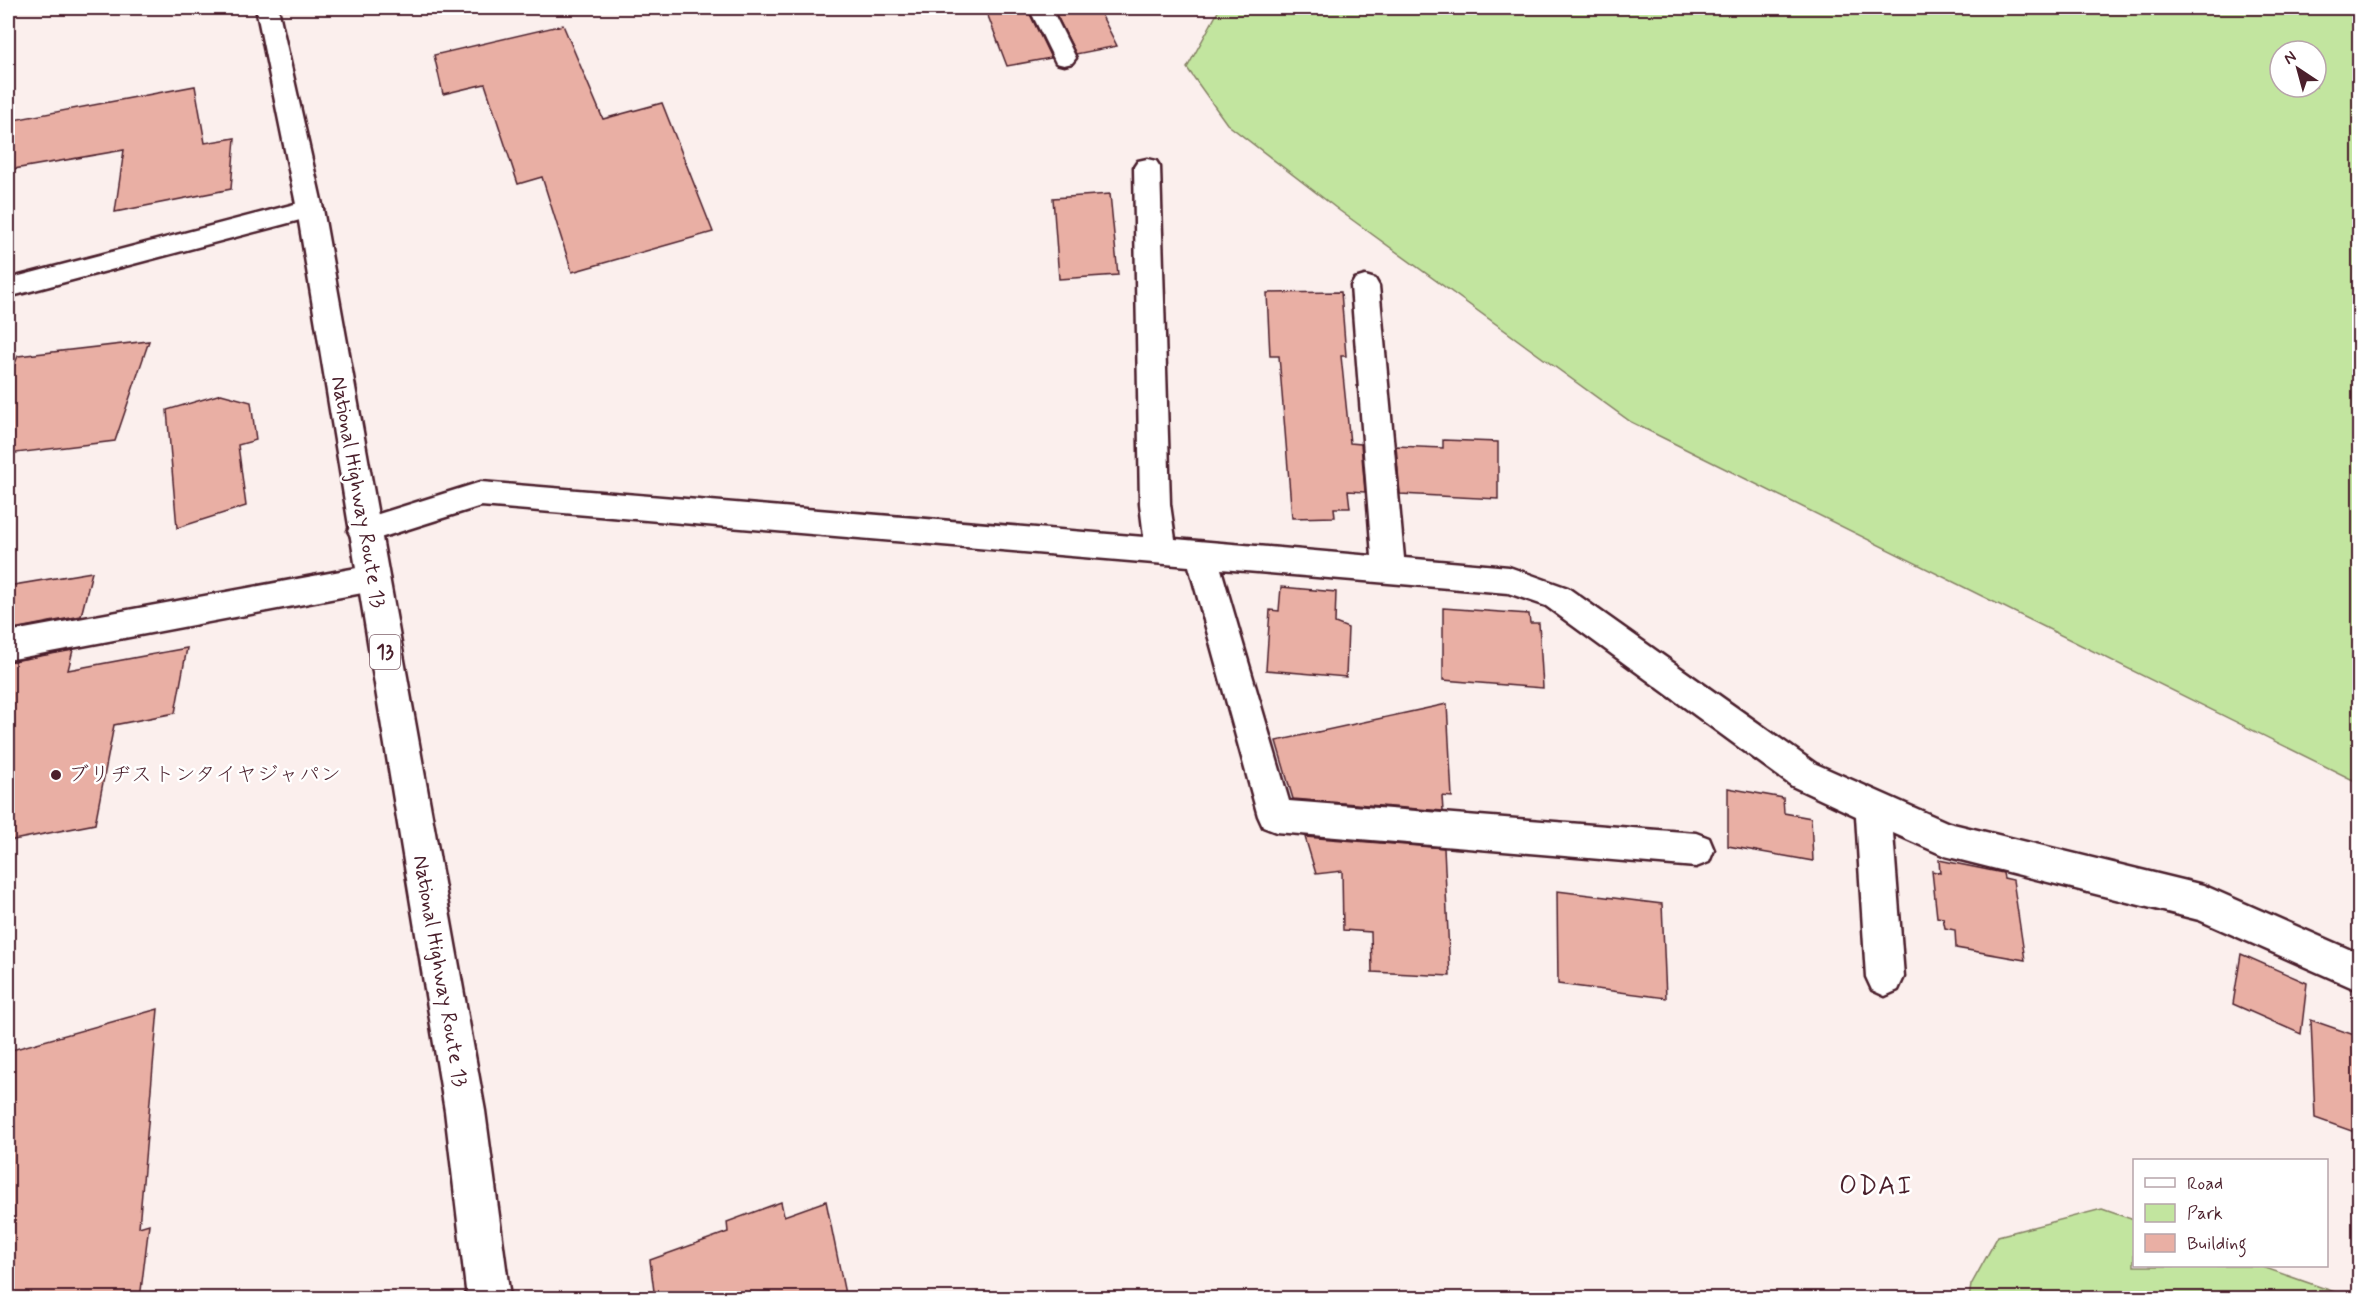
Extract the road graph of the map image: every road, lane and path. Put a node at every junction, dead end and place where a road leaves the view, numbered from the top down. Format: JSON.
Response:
{"nodes":[{"id":1,"x":267,"y":8,"type":"edge"},
{"id":2,"x":1040,"y":8,"type":"edge"},
{"id":3,"x":1064,"y":58,"type":"dead end"},
{"id":4,"x":1147,"y":167,"type":"dead end"},
{"id":5,"x":310,"y":209,"type":"junction"},
{"id":6,"x":1365,"y":286,"type":"dead end"},
{"id":7,"x":8,"y":288,"type":"edge"},
{"id":8,"x":364,"y":531,"type":"junction"},
{"id":9,"x":1161,"y":551,"type":"junction"},
{"id":10,"x":1201,"y":555,"type":"junction"},
{"id":11,"x":1389,"y":570,"type":"junction"},
{"id":12,"x":373,"y":578,"type":"junction"},
{"id":13,"x":8,"y":646,"type":"edge"},
{"id":14,"x":1873,"y":807,"type":"junction"},
{"id":15,"x":1696,"y":850,"type":"dead end"},
{"id":16,"x":2360,"y":973,"type":"edge"},
{"id":17,"x":1885,"y":977,"type":"dead end"},
{"id":18,"x":489,"y":1299,"type":"edge"}],
"edges":[{"from":1,"to":5,"type":"main road","name":"National Highway Route 13","number":"13"},
{"from":2,"to":3,"type":"main road"},
{"from":4,"to":9,"type":"main road"},
{"from":5,"to":7,"type":"main road"},
{"from":5,"to":8,"type":"main road","name":"National Highway Route 13","number":"13"},
{"from":6,"to":11,"type":"main road"},
{"from":8,"to":9,"type":"main road"},
{"from":8,"to":12,"type":"main road","name":"National Highway Route 13","number":"13"},
{"from":9,"to":10,"type":"main road"},
{"from":10,"to":11,"type":"main road"},
{"from":10,"to":15,"type":"main road"},
{"from":11,"to":14,"type":"main road"},
{"from":12,"to":13,"type":"main road"},
{"from":12,"to":18,"type":"main road","name":"National Highway Route 13","number":"13"},
{"from":14,"to":16,"type":"main road"},
{"from":14,"to":17,"type":"main road"}]}
